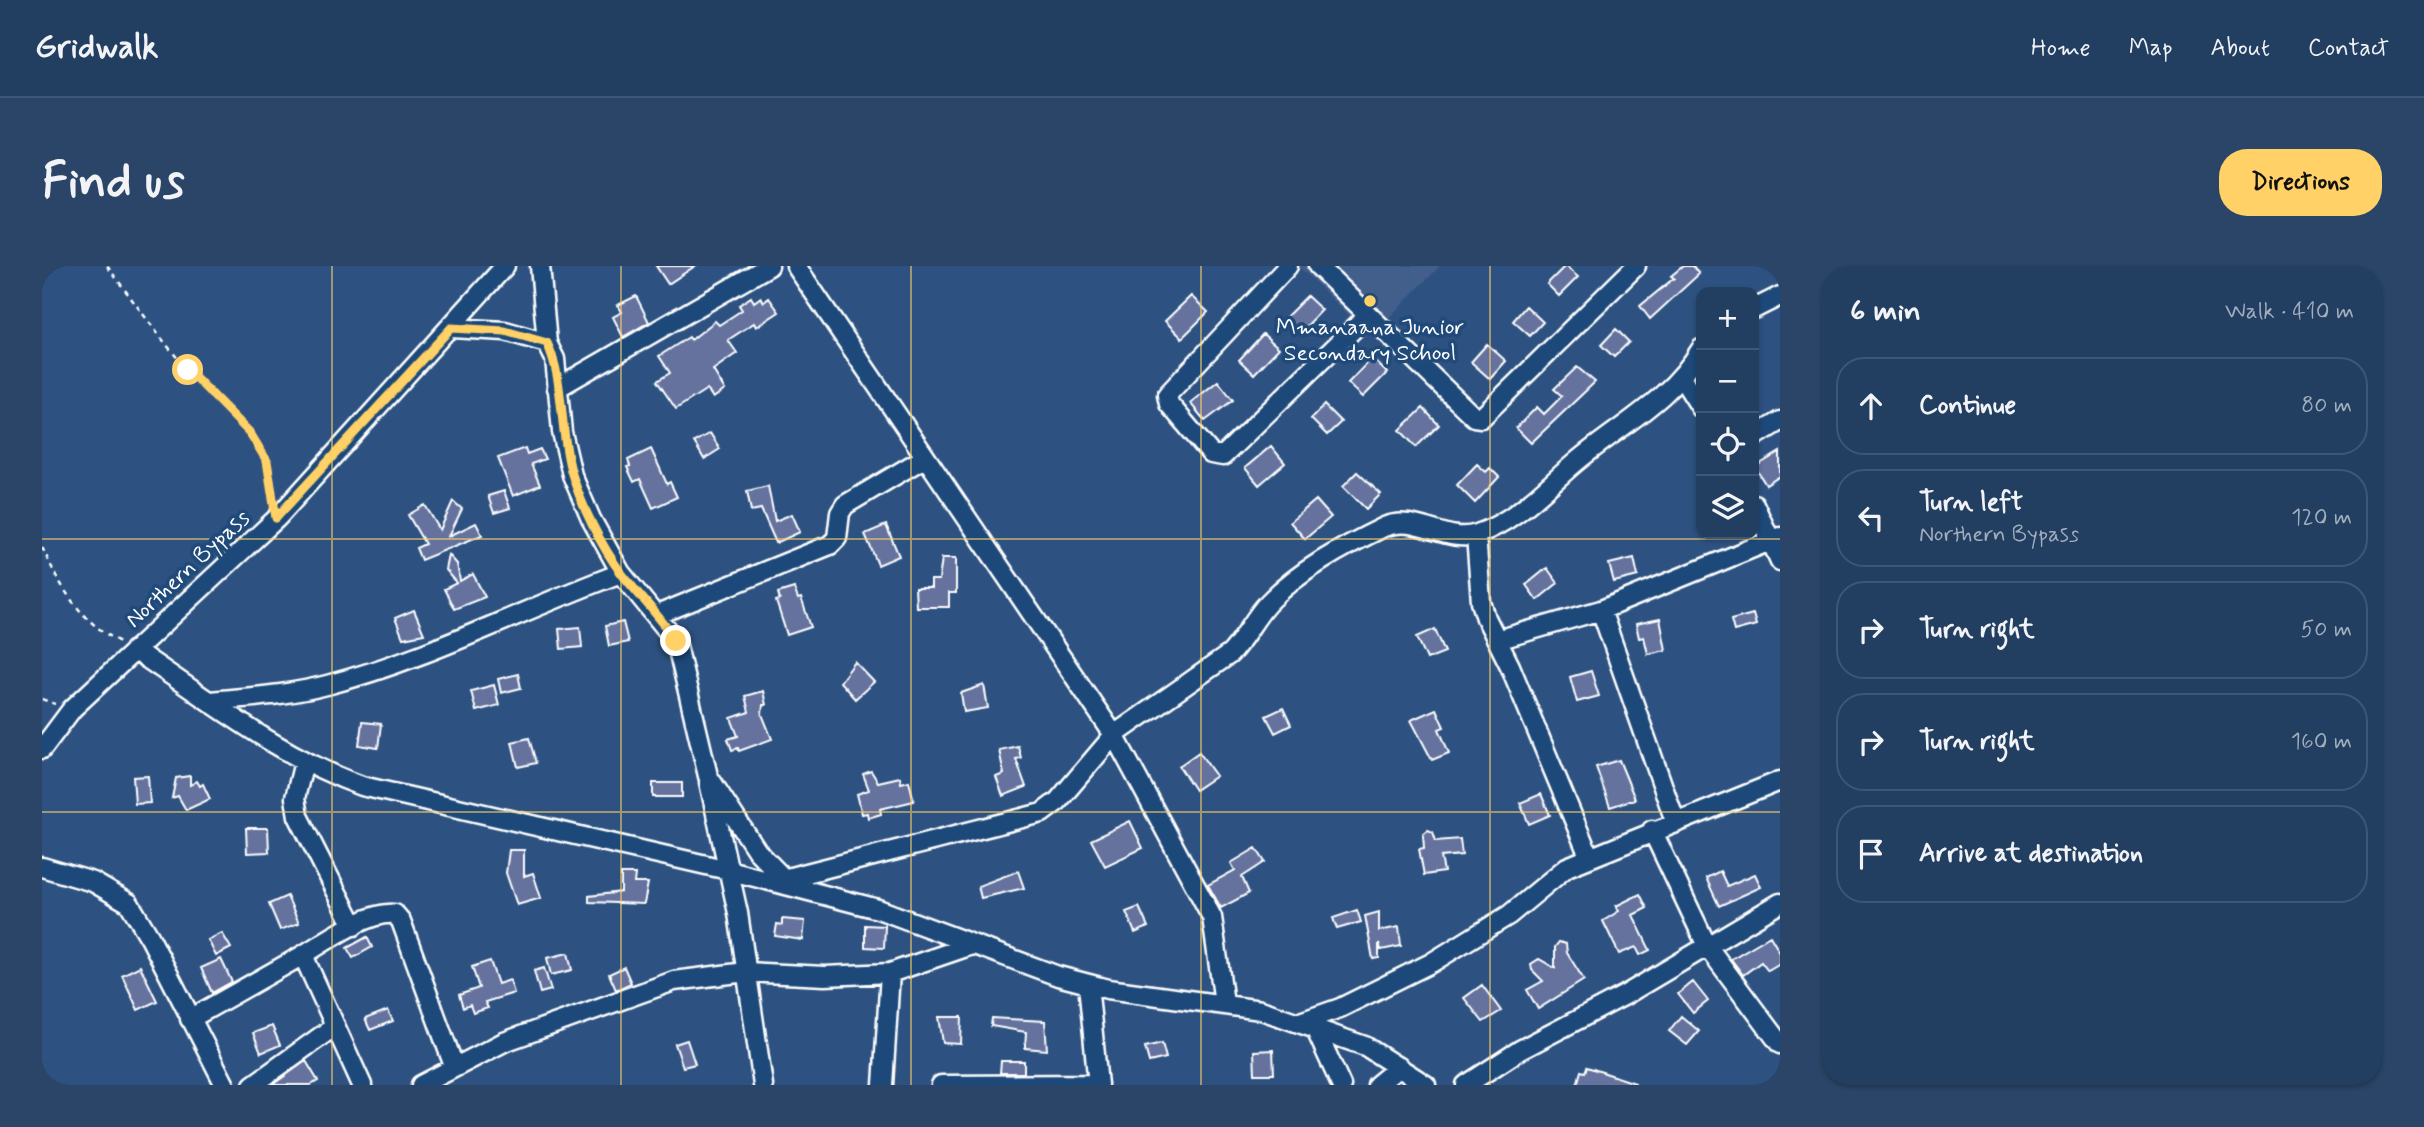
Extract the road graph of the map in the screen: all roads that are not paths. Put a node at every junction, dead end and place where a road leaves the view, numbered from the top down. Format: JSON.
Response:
{"nodes":[{"id":1,"x":505,"y":266,"type":"edge"},
{"id":2,"x":540,"y":266,"type":"edge"},
{"id":3,"x":769,"y":266,"type":"edge"},
{"id":4,"x":796,"y":266,"type":"edge"},
{"id":5,"x":1288,"y":266,"type":"edge"},
{"id":6,"x":1318,"y":266,"type":"edge"},
{"id":7,"x":1636,"y":266,"type":"edge"},
{"id":8,"x":1780,"y":296,"type":"edge"},
{"id":9,"x":1759,"y":306,"type":"edge"},
{"id":10,"x":1368,"y":314,"type":"junction"},
{"id":11,"x":451,"y":328,"type":"junction"},
{"id":12,"x":547,"y":343,"type":"junction"},
{"id":13,"x":1700,"y":350,"type":"edge"},
{"id":14,"x":1682,"y":378,"type":"junction"},
{"id":15,"x":557,"y":388,"type":"junction"},
{"id":16,"x":1696,"y":400,"type":"edge"},
{"id":17,"x":1780,"y":421,"type":"edge"},
{"id":18,"x":1759,"y":435,"type":"edge"},
{"id":19,"x":925,"y":458,"type":"junction"},
{"id":20,"x":1759,"y":512,"type":"edge"},
{"id":21,"x":1476,"y":535,"type":"junction"},
{"id":22,"x":1776,"y":539,"type":"edge"},
{"id":23,"x":1780,"y":561,"type":"edge"},
{"id":24,"x":621,"y":573,"type":"junction"},
{"id":25,"x":1601,"y":610,"type":"junction"},
{"id":26,"x":657,"y":615,"type":"junction"},
{"id":27,"x":1497,"y":640,"type":"junction"},
{"id":28,"x":134,"y":650,"type":"junction"},
{"id":29,"x":211,"y":701,"type":"junction"},
{"id":30,"x":1114,"y":735,"type":"junction"},
{"id":31,"x":42,"y":749,"type":"edge"},
{"id":32,"x":304,"y":762,"type":"junction"},
{"id":33,"x":708,"y":776,"type":"junction"},
{"id":34,"x":1780,"y":781,"type":"edge"},
{"id":35,"x":1675,"y":821,"type":"junction"},
{"id":36,"x":1652,"y":830,"type":"junction"},
{"id":37,"x":1589,"y":856,"type":"junction"},
{"id":38,"x":42,"y":867,"type":"edge"},
{"id":39,"x":728,"y":870,"type":"junction"},
{"id":40,"x":788,"y":883,"type":"junction"},
{"id":41,"x":1780,"y":903,"type":"edge"},
{"id":42,"x":354,"y":926,"type":"junction"},
{"id":43,"x":972,"y":945,"type":"junction"},
{"id":44,"x":1707,"y":946,"type":"junction"},
{"id":45,"x":303,"y":955,"type":"junction"},
{"id":46,"x":746,"y":972,"type":"junction"},
{"id":47,"x":890,"y":973,"type":"junction"},
{"id":48,"x":1088,"y":984,"type":"junction"},
{"id":49,"x":1224,"y":1003,"type":"junction"},
{"id":50,"x":190,"y":1019,"type":"junction"},
{"id":51,"x":1307,"y":1024,"type":"junction"},
{"id":52,"x":335,"y":1026,"type":"junction"},
{"id":53,"x":1780,"y":1044,"type":"edge"},
{"id":54,"x":454,"y":1066,"type":"junction"},
{"id":55,"x":1399,"y":1067,"type":"junction"},
{"id":56,"x":1098,"y":1084,"type":"edge"},
{"id":57,"x":225,"y":1085,"type":"edge"},
{"id":58,"x":253,"y":1085,"type":"edge"},
{"id":59,"x":362,"y":1085,"type":"edge"},
{"id":60,"x":421,"y":1085,"type":"edge"},
{"id":61,"x":763,"y":1085,"type":"edge"},
{"id":62,"x":883,"y":1085,"type":"edge"},
{"id":63,"x":941,"y":1085,"type":"edge"},
{"id":64,"x":1341,"y":1085,"type":"edge"},
{"id":65,"x":1377,"y":1085,"type":"edge"},
{"id":66,"x":1426,"y":1085,"type":"edge"},
{"id":67,"x":1466,"y":1085,"type":"edge"}],
"edges":[{"from":1,"to":11,"type":"street","name":"Northern Bypass"},
{"from":2,"to":12,"type":"street"},
{"from":3,"to":15,"type":"street"},
{"from":4,"to":19,"type":"street"},
{"from":5,"to":10,"type":"street"},
{"from":6,"to":10,"type":"street"},
{"from":7,"to":10,"type":"street"},
{"from":8,"to":9,"type":"street"},
{"from":11,"to":12,"type":"street"},
{"from":11,"to":28,"type":"street","name":"Northern Bypass"},
{"from":12,"to":15,"type":"street"},
{"from":13,"to":14,"type":"street"},
{"from":14,"to":16,"type":"street"},
{"from":14,"to":21,"type":"street"},
{"from":15,"to":24,"type":"street"},
{"from":17,"to":18,"type":"street"},
{"from":19,"to":26,"type":"street"},
{"from":19,"to":30,"type":"street"},
{"from":20,"to":22,"type":"street"},
{"from":21,"to":27,"type":"street"},
{"from":21,"to":30,"type":"street"},
{"from":22,"to":23,"type":"street"},
{"from":22,"to":25,"type":"street"},
{"from":24,"to":26,"type":"street"},
{"from":24,"to":29,"type":"street"},
{"from":25,"to":27,"type":"street"},
{"from":25,"to":35,"type":"street"},
{"from":26,"to":33,"type":"street"},
{"from":27,"to":37,"type":"street"},
{"from":28,"to":29,"type":"street"},
{"from":28,"to":31,"type":"street","name":"Northern Bypass"},
{"from":29,"to":32,"type":"street"},
{"from":30,"to":40,"type":"street"},
{"from":30,"to":49,"type":"street"},
{"from":32,"to":39,"type":"street"},
{"from":32,"to":42,"type":"street"},
{"from":33,"to":39,"type":"street"},
{"from":33,"to":40,"type":"street"},
{"from":34,"to":35,"type":"street"},
{"from":35,"to":36,"type":"street"},
{"from":36,"to":37,"type":"street"},
{"from":36,"to":44,"type":"street"},
{"from":37,"to":51,"type":"street"},
{"from":38,"to":50,"type":"street"},
{"from":39,"to":40,"type":"street"},
{"from":39,"to":46,"type":"street"},
{"from":40,"to":43,"type":"street"},
{"from":41,"to":44,"type":"street"},
{"from":42,"to":45,"type":"street"},
{"from":42,"to":54,"type":"street"},
{"from":43,"to":47,"type":"street"},
{"from":43,"to":48,"type":"street"},
{"from":44,"to":53,"type":"street"},
{"from":44,"to":67,"type":"street"},
{"from":45,"to":50,"type":"street"},
{"from":45,"to":52,"type":"street"},
{"from":46,"to":47,"type":"street"},
{"from":46,"to":54,"type":"street"},
{"from":46,"to":61,"type":"street"},
{"from":47,"to":62,"type":"street"},
{"from":48,"to":49,"type":"street"},
{"from":48,"to":56,"type":"street"},
{"from":49,"to":51,"type":"street"},
{"from":50,"to":57,"type":"street"},
{"from":51,"to":55,"type":"street"},
{"from":51,"to":64,"type":"street"},
{"from":52,"to":58,"type":"street"},
{"from":52,"to":59,"type":"street"},
{"from":54,"to":60,"type":"street"},
{"from":55,"to":65,"type":"street"},
{"from":55,"to":66,"type":"street"},
{"from":56,"to":63,"type":"street"}]}
